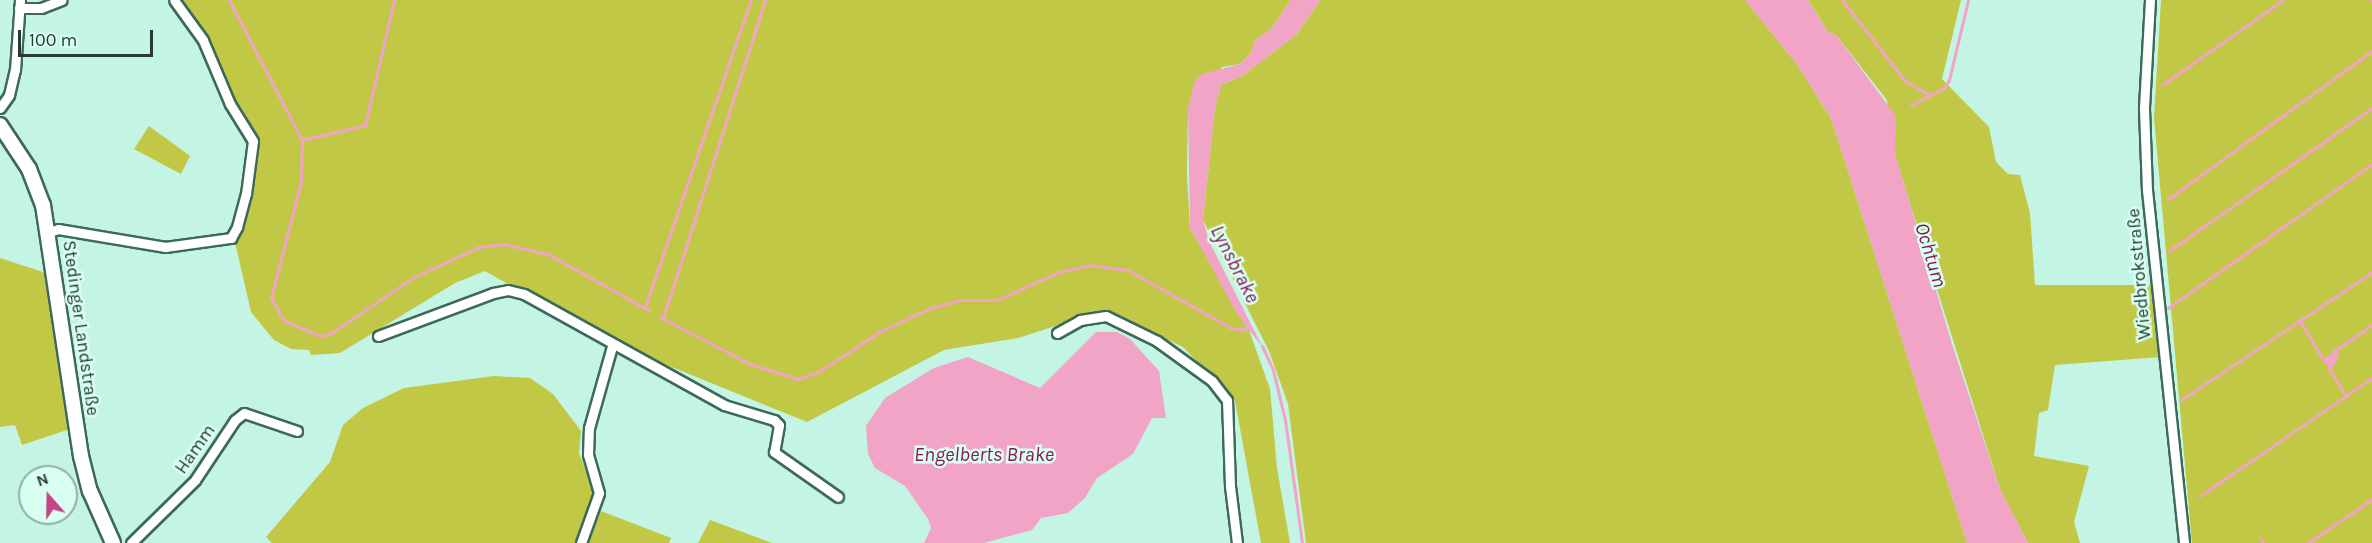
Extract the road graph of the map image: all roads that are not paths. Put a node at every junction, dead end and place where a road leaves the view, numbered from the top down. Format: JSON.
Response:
{"nodes":[{"id":1,"x":62,"y":0,"type":"edge"},
{"id":2,"x":174,"y":0,"type":"edge"},
{"id":3,"x":2150,"y":0,"type":"edge"},
{"id":4,"x":20,"y":4,"type":"edge"},
{"id":5,"x":0,"y":108,"type":"edge"},
{"id":6,"x":0,"y":125,"type":"edge"},
{"id":7,"x":49,"y":232,"type":"junction"},
{"id":8,"x":1057,"y":333,"type":"dead end"},
{"id":9,"x":378,"y":336,"type":"dead end"},
{"id":10,"x":612,"y":346,"type":"junction"},
{"id":11,"x":297,"y":430,"type":"dead end"},
{"id":12,"x":838,"y":497,"type":"dead end"},
{"id":13,"x":107,"y":540,"type":"edge"},
{"id":14,"x":131,"y":543,"type":"edge"},
{"id":15,"x":581,"y":543,"type":"edge"},
{"id":16,"x":1237,"y":543,"type":"edge"},
{"id":17,"x":2184,"y":543,"type":"edge"}],
"edges":[{"from":1,"to":4,"type":"street"},
{"from":2,"to":7,"type":"street"},
{"from":3,"to":17,"type":"street","name":"Wiedbrokstraße"},
{"from":4,"to":5,"type":"street"},
{"from":6,"to":7,"type":"main road","name":"Stedinger Landstraße"},
{"from":7,"to":13,"type":"main road","name":"Stedinger Landstraße"},
{"from":8,"to":16,"type":"street"},
{"from":9,"to":10,"type":"street"},
{"from":10,"to":12,"type":"street"},
{"from":10,"to":15,"type":"street"},
{"from":11,"to":14,"type":"street","name":"Hamm"}]}
